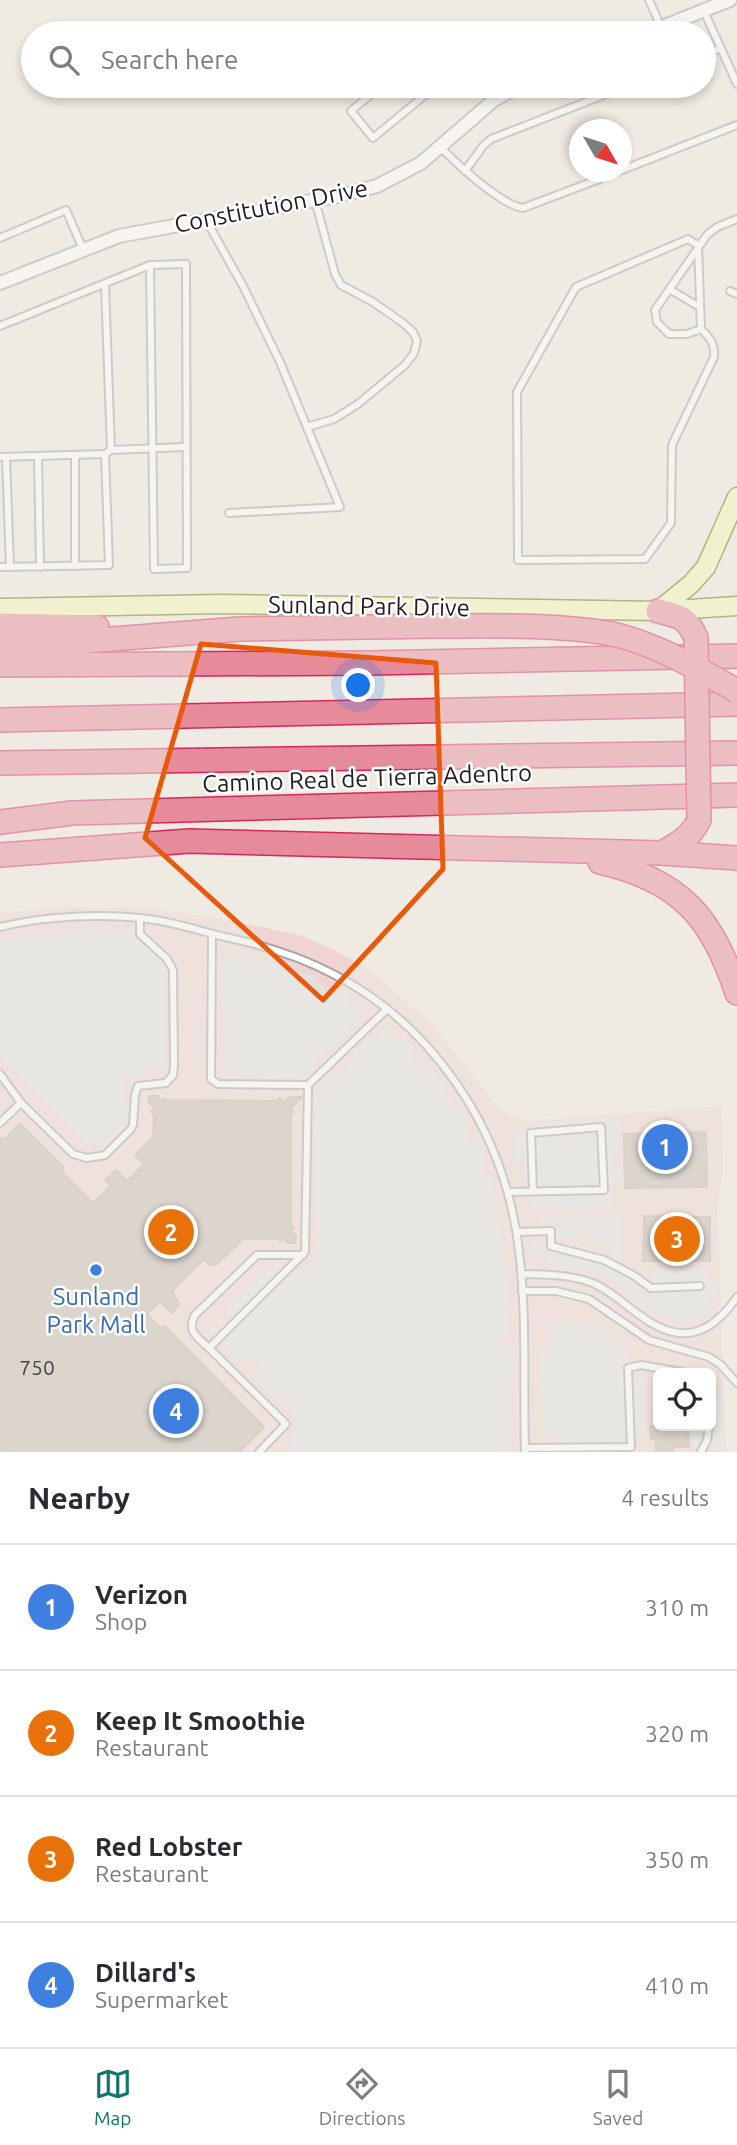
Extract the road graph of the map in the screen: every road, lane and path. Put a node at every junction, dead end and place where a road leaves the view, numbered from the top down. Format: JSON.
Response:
{"nodes":[{"id":1,"x":649,"y":0,"type":"edge"},
{"id":2,"x":730,"y":0,"type":"edge"},
{"id":3,"x":704,"y":10,"type":"junction"},
{"id":4,"x":658,"y":21,"type":"edge"},
{"id":5,"x":678,"y":21,"type":"edge"},
{"id":6,"x":709,"y":21,"type":"edge"},
{"id":7,"x":716,"y":37,"type":"edge"},
{"id":8,"x":721,"y":48,"type":"junction"},
{"id":9,"x":716,"y":50,"type":"edge"},
{"id":10,"x":737,"y":84,"type":"edge"},
{"id":11,"x":367,"y":98,"type":"edge"},
{"id":12,"x":421,"y":98,"type":"edge"},
{"id":13,"x":498,"y":98,"type":"edge"},
{"id":14,"x":596,"y":98,"type":"edge"},
{"id":15,"x":494,"y":100,"type":"joint"},
{"id":16,"x":737,"y":125,"type":"edge"},
{"id":17,"x":441,"y":148,"type":"junction"},
{"id":18,"x":632,"y":166,"type":"edge"},
{"id":19,"x":465,"y":171,"type":"junction"},
{"id":20,"x":591,"y":182,"type":"edge"},
{"id":21,"x":315,"y":200,"type":"junction"},
{"id":22,"x":737,"y":219,"type":"edge"},
{"id":23,"x":206,"y":220,"type":"junction"},
{"id":24,"x":0,"y":238,"type":"edge"},
{"id":25,"x":698,"y":245,"type":"junction"},
{"id":26,"x":82,"y":250,"type":"junction"},
{"id":27,"x":150,"y":265,"type":"junction"},
{"id":28,"x":0,"y":283,"type":"edge"},
{"id":29,"x":105,"y":285,"type":"junction"},
{"id":30,"x":669,"y":289,"type":"junction"},
{"id":31,"x":698,"y":306,"type":"junction"},
{"id":32,"x":0,"y":326,"type":"edge"},
{"id":33,"x":701,"y":329,"type":"junction"},
{"id":34,"x":307,"y":427,"type":"junction"},
{"id":35,"x":185,"y":447,"type":"junction"},
{"id":36,"x":152,"y":449,"type":"junction"},
{"id":37,"x":108,"y":452,"type":"junction"},
{"id":38,"x":75,"y":455,"type":"junction"},
{"id":39,"x":38,"y":456,"type":"junction"},
{"id":40,"x":3,"y":457,"type":"edge"},
{"id":41,"x":737,"y":497,"type":"edge"},
{"id":42,"x":229,"y":513,"type":"dead end"},
{"id":43,"x":75,"y":566,"type":"junction"},
{"id":44,"x":10,"y":567,"type":"junction"},
{"id":45,"x":40,"y":567,"type":"junction"},
{"id":46,"x":0,"y":568,"type":"edge"},
{"id":47,"x":737,"y":606,"type":"edge"},
{"id":48,"x":0,"y":608,"type":"edge"},
{"id":49,"x":658,"y":611,"type":"junction"},
{"id":50,"x":0,"y":625,"type":"edge"},
{"id":51,"x":240,"y":629,"type":"junction"},
{"id":52,"x":0,"y":644,"type":"edge"},
{"id":53,"x":737,"y":656,"type":"edge"},
{"id":54,"x":370,"y":663,"type":"junction"},
{"id":55,"x":0,"y":666,"type":"edge"},
{"id":56,"x":0,"y":681,"type":"edge"},
{"id":57,"x":737,"y":691,"type":"edge"},
{"id":58,"x":737,"y":704,"type":"edge"},
{"id":59,"x":0,"y":720,"type":"edge"},
{"id":60,"x":737,"y":753,"type":"edge"},
{"id":61,"x":0,"y":763,"type":"edge"},
{"id":62,"x":737,"y":795,"type":"edge"},
{"id":63,"x":0,"y":809,"type":"edge"},
{"id":64,"x":72,"y":813,"type":"junction"},
{"id":65,"x":0,"y":822,"type":"edge"},
{"id":66,"x":552,"y":851,"type":"junction"},
{"id":67,"x":662,"y":853,"type":"junction"},
{"id":68,"x":0,"y":856,"type":"edge"},
{"id":69,"x":737,"y":858,"type":"edge"},
{"id":70,"x":140,"y":918,"type":"junction"},
{"id":71,"x":0,"y":927,"type":"edge"},
{"id":72,"x":212,"y":933,"type":"junction"},
{"id":73,"x":737,"y":993,"type":"edge"},
{"id":74,"x":387,"y":1009,"type":"junction"},
{"id":75,"x":0,"y":1074,"type":"edge"},
{"id":76,"x":308,"y":1085,"type":"junction"},
{"id":77,"x":21,"y":1102,"type":"junction"},
{"id":78,"x":0,"y":1123,"type":"edge"},
{"id":79,"x":533,"y":1191,"type":"junction"},
{"id":80,"x":508,"y":1192,"type":"junction"},
{"id":81,"x":517,"y":1232,"type":"junction"},
{"id":82,"x":303,"y":1255,"type":"junction"},
{"id":83,"x":522,"y":1274,"type":"junction"},
{"id":84,"x":699,"y":1286,"type":"dead end"},
{"id":85,"x":522,"y":1291,"type":"junction"},
{"id":86,"x":737,"y":1297,"type":"edge"},
{"id":87,"x":209,"y":1348,"type":"junction"},
{"id":88,"x":655,"y":1368,"type":"edge"},
{"id":89,"x":737,"y":1384,"type":"edge"},
{"id":90,"x":708,"y":1431,"type":"edge"},
{"id":91,"x":525,"y":1450,"type":"edge"},
{"id":92,"x":631,"y":1450,"type":"edge"},
{"id":93,"x":259,"y":1452,"type":"edge"},
{"id":94,"x":701,"y":1452,"type":"edge"}],
"edges":[{"from":1,"to":4,"type":"lane"},
{"from":2,"to":3,"type":"street"},
{"from":3,"to":5,"type":"street"},
{"from":3,"to":6,"type":"lane"},
{"from":7,"to":8,"type":"lane"},
{"from":8,"to":9,"type":"lane"},
{"from":8,"to":10,"type":"lane"},
{"from":11,"to":12,"type":"lane"},
{"from":13,"to":15,"type":"street","name":"Constitution Drive"},
{"from":14,"to":19,"type":"lane"},
{"from":15,"to":17,"type":"street","name":"Constitution Drive"},
{"from":16,"to":18,"type":"lane"},
{"from":17,"to":19,"type":"lane"},
{"from":17,"to":21,"type":"street","name":"Constitution Drive"},
{"from":19,"to":20,"type":"lane"},
{"from":21,"to":23,"type":"street","name":"Constitution Drive"},
{"from":21,"to":34,"type":"lane"},
{"from":22,"to":25,"type":"lane"},
{"from":23,"to":26,"type":"street","name":"Constitution Drive"},
{"from":23,"to":34,"type":"lane"},
{"from":24,"to":26,"type":"lane"},
{"from":25,"to":30,"type":"lane"},
{"from":25,"to":31,"type":"lane"},
{"from":25,"to":33,"type":"lane"},
{"from":26,"to":28,"type":"street","name":"Constitution Drive"},
{"from":27,"to":29,"type":"lane"},
{"from":27,"to":35,"type":"lane"},
{"from":27,"to":36,"type":"lane"},
{"from":29,"to":32,"type":"lane"},
{"from":29,"to":37,"type":"lane"},
{"from":30,"to":31,"type":"lane"},
{"from":30,"to":33,"type":"lane"},
{"from":31,"to":33,"type":"lane"},
{"from":34,"to":42,"type":"lane"},
{"from":35,"to":36,"type":"lane"},
{"from":35,"to":36,"type":"lane"},
{"from":36,"to":37,"type":"lane"},
{"from":37,"to":38,"type":"lane"},
{"from":37,"to":43,"type":"lane"},
{"from":38,"to":39,"type":"lane"},
{"from":38,"to":43,"type":"lane"},
{"from":39,"to":40,"type":"lane"},
{"from":39,"to":45,"type":"lane"},
{"from":40,"to":44,"type":"lane"},
{"from":41,"to":49,"type":"main road"},
{"from":43,"to":45,"type":"lane"},
{"from":44,"to":45,"type":"lane"},
{"from":44,"to":46,"type":"lane"},
{"from":47,"to":49,"type":"main road","name":"Sunland Park Drive"},
{"from":48,"to":49,"type":"main road","name":"Sunland Park Drive"},
{"from":49,"to":67,"type":"highway","bridge":true},
{"from":50,"to":51,"type":"highway"},
{"from":51,"to":52,"type":"highway"},
{"from":51,"to":57,"type":"highway","bridge":true},
{"from":53,"to":54,"type":"highway"},
{"from":54,"to":55,"type":"highway"},
{"from":54,"to":56,"type":"highway"},
{"from":58,"to":59,"type":"highway"},
{"from":60,"to":61,"type":"highway"},
{"from":62,"to":64,"type":"highway","name":"Camino Real de Tierra Adentro"},
{"from":63,"to":64,"type":"highway"},
{"from":64,"to":65,"type":"highway","name":"Camino Real de Tierra Adentro"},
{"from":66,"to":67,"type":"highway"},
{"from":66,"to":68,"type":"highway"},
{"from":66,"to":73,"type":"highway"},
{"from":67,"to":69,"type":"highway"},
{"from":70,"to":71,"type":"lane"},
{"from":70,"to":72,"type":"lane"},
{"from":70,"to":77,"type":"lane"},
{"from":72,"to":74,"type":"lane"},
{"from":72,"to":76,"type":"lane"},
{"from":74,"to":76,"type":"lane"},
{"from":74,"to":80,"type":"lane"},
{"from":75,"to":77,"type":"lane"},
{"from":76,"to":82,"type":"lane"},
{"from":77,"to":78,"type":"lane"},
{"from":79,"to":79,"type":"lane"},
{"from":79,"to":80,"type":"lane"},
{"from":80,"to":81,"type":"lane"},
{"from":81,"to":83,"type":"lane"},
{"from":81,"to":84,"type":"lane"},
{"from":82,"to":87,"type":"lane"},
{"from":82,"to":87,"type":"lane"},
{"from":83,"to":85,"type":"lane"},
{"from":83,"to":86,"type":"lane"},
{"from":85,"to":89,"type":"lane"},
{"from":85,"to":91,"type":"lane"},
{"from":87,"to":93,"type":"lane"},
{"from":88,"to":92,"type":"lane"},
{"from":90,"to":94,"type":"lane"},
{"from":91,"to":92,"type":"lane"}]}
